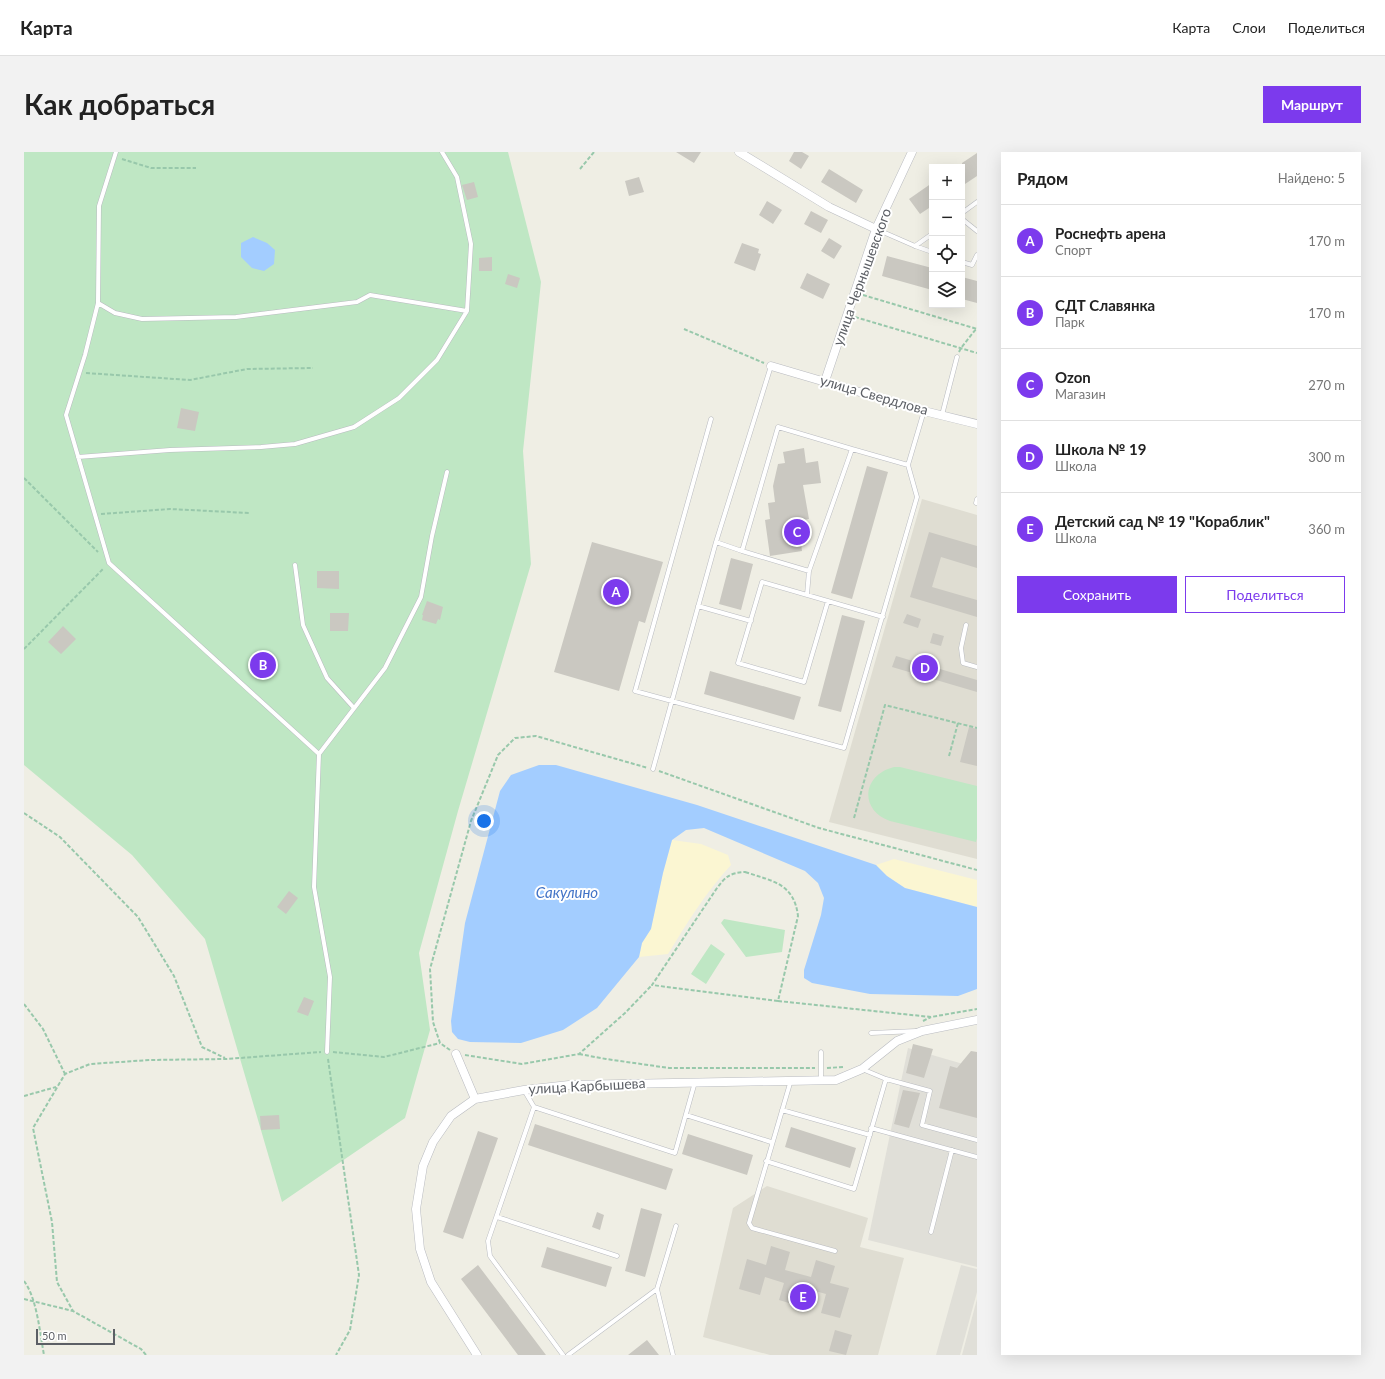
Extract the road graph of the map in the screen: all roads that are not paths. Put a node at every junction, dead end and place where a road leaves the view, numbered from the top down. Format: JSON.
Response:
{"nodes":[{"id":1,"x":442,"y":152,"type":"edge"},
{"id":2,"x":739,"y":152,"type":"edge"},
{"id":3,"x":912,"y":152,"type":"edge"},
{"id":4,"x":115,"y":154,"type":"edge"},
{"id":5,"x":977,"y":202,"type":"edge"},
{"id":6,"x":965,"y":210,"type":"edge"},
{"id":7,"x":965,"y":221,"type":"edge"},
{"id":8,"x":876,"y":229,"type":"junction"},
{"id":9,"x":977,"y":231,"type":"edge"},
{"id":10,"x":929,"y":236,"type":"edge"},
{"id":11,"x":915,"y":246,"type":"junction"},
{"id":12,"x":929,"y":251,"type":"edge"},
{"id":13,"x":977,"y":255,"type":"edge"},
{"id":14,"x":965,"y":263,"type":"edge"},
{"id":15,"x":98,"y":303,"type":"junction"},
{"id":16,"x":467,"y":311,"type":"junction"},
{"id":17,"x":957,"y":357,"type":"dead end"},
{"id":18,"x":771,"y":366,"type":"joint"},
{"id":19,"x":825,"y":381,"type":"junction"},
{"id":20,"x":924,"y":411,"type":"junction"},
{"id":21,"x":942,"y":415,"type":"junction"},
{"id":22,"x":711,"y":419,"type":"dead end"},
{"id":23,"x":977,"y":424,"type":"edge"},
{"id":24,"x":852,"y":449,"type":"junction"},
{"id":25,"x":78,"y":457,"type":"junction"},
{"id":26,"x":908,"y":465,"type":"junction"},
{"id":27,"x":447,"y":472,"type":"dead end"},
{"id":28,"x":977,"y":499,"type":"edge"},
{"id":29,"x":977,"y":503,"type":"edge"},
{"id":30,"x":716,"y":542,"type":"junction"},
{"id":31,"x":742,"y":551,"type":"junction"},
{"id":32,"x":295,"y":565,"type":"dead end"},
{"id":33,"x":809,"y":571,"type":"junction"},
{"id":34,"x":807,"y":595,"type":"junction"},
{"id":35,"x":828,"y":601,"type":"junction"},
{"id":36,"x":698,"y":606,"type":"junction"},
{"id":37,"x":883,"y":617,"type":"junction"},
{"id":38,"x":751,"y":621,"type":"junction"},
{"id":39,"x":966,"y":625,"type":"dead end"},
{"id":40,"x":977,"y":667,"type":"edge"},
{"id":41,"x":671,"y":702,"type":"junction"},
{"id":42,"x":354,"y":708,"type":"junction"},
{"id":43,"x":319,"y":754,"type":"junction"},
{"id":44,"x":653,"y":769,"type":"road end"},
{"id":45,"x":977,"y":1020,"type":"edge"},
{"id":46,"x":922,"y":1030,"type":"junction"},
{"id":47,"x":871,"y":1033,"type":"dead end"},
{"id":48,"x":327,"y":1052,"type":"road end"},
{"id":49,"x":821,"y":1052,"type":"dead end"},
{"id":50,"x":456,"y":1054,"type":"road end"},
{"id":51,"x":862,"y":1069,"type":"junction"},
{"id":52,"x":886,"y":1079,"type":"junction"},
{"id":53,"x":791,"y":1080,"type":"junction"},
{"id":54,"x":821,"y":1080,"type":"junction"},
{"id":55,"x":695,"y":1082,"type":"junction"},
{"id":56,"x":524,"y":1090,"type":"junction"},
{"id":57,"x":475,"y":1099,"type":"junction"},
{"id":58,"x":534,"y":1107,"type":"junction"},
{"id":59,"x":782,"y":1110,"type":"junction"},
{"id":60,"x":686,"y":1115,"type":"junction"},
{"id":61,"x":872,"y":1128,"type":"junction"},
{"id":62,"x":870,"y":1136,"type":"junction"},
{"id":63,"x":977,"y":1140,"type":"edge"},
{"id":64,"x":771,"y":1142,"type":"junction"},
{"id":65,"x":952,"y":1150,"type":"junction"},
{"id":66,"x":977,"y":1157,"type":"edge"},
{"id":67,"x":766,"y":1161,"type":"junction"},
{"id":68,"x":496,"y":1217,"type":"junction"},
{"id":69,"x":676,"y":1226,"type":"dead end"},
{"id":70,"x":931,"y":1232,"type":"dead end"},
{"id":71,"x":835,"y":1250,"type":"dead end"},
{"id":72,"x":617,"y":1256,"type":"dead end"},
{"id":73,"x":657,"y":1288,"type":"junction"},
{"id":74,"x":477,"y":1355,"type":"edge"},
{"id":75,"x":563,"y":1355,"type":"edge"},
{"id":76,"x":568,"y":1355,"type":"edge"},
{"id":77,"x":673,"y":1355,"type":"edge"}],
"edges":[{"from":1,"to":16,"type":"lane"},
{"from":2,"to":8,"type":"street"},
{"from":3,"to":8,"type":"street","name":"улица Чернышевского"},
{"from":4,"to":15,"type":"lane"},
{"from":5,"to":6,"type":"lane"},
{"from":7,"to":9,"type":"lane"},
{"from":8,"to":11,"type":"lane"},
{"from":8,"to":19,"type":"street","name":"улица Чернышевского"},
{"from":10,"to":11,"type":"lane"},
{"from":11,"to":12,"type":"lane"},
{"from":13,"to":14,"type":"lane"},
{"from":15,"to":16,"type":"lane"},
{"from":15,"to":25,"type":"lane"},
{"from":16,"to":25,"type":"lane"},
{"from":17,"to":21,"type":"lane"},
{"from":18,"to":19,"type":"street","name":"улица Свердлова"},
{"from":18,"to":30,"type":"lane"},
{"from":19,"to":20,"type":"street","name":"улица Свердлова"},
{"from":20,"to":21,"type":"street","name":"улица Свердлова"},
{"from":20,"to":26,"type":"lane"},
{"from":21,"to":23,"type":"street","name":"улица Свердлова"},
{"from":22,"to":41,"type":"lane"},
{"from":24,"to":26,"type":"lane"},
{"from":24,"to":31,"type":"lane"},
{"from":24,"to":33,"type":"lane"},
{"from":25,"to":43,"type":"lane"},
{"from":26,"to":37,"type":"lane"},
{"from":27,"to":42,"type":"lane"},
{"from":28,"to":29,"type":"lane"},
{"from":30,"to":31,"type":"lane"},
{"from":30,"to":36,"type":"lane"},
{"from":31,"to":33,"type":"lane"},
{"from":32,"to":42,"type":"lane"},
{"from":33,"to":34,"type":"lane"},
{"from":34,"to":35,"type":"lane"},
{"from":34,"to":38,"type":"lane"},
{"from":35,"to":37,"type":"lane"},
{"from":35,"to":38,"type":"lane"},
{"from":36,"to":38,"type":"lane"},
{"from":36,"to":41,"type":"lane"},
{"from":37,"to":41,"type":"lane"},
{"from":39,"to":40,"type":"lane"},
{"from":41,"to":44,"type":"lane"},
{"from":42,"to":43,"type":"lane"},
{"from":43,"to":48,"type":"lane"},
{"from":45,"to":46,"type":"street","name":"улица Карбышева"},
{"from":46,"to":47,"type":"lane"},
{"from":46,"to":51,"type":"street","name":"улица Карбышева"},
{"from":49,"to":54,"type":"lane"},
{"from":50,"to":57,"type":"street"},
{"from":51,"to":52,"type":"lane"},
{"from":51,"to":54,"type":"street","name":"улица Карбышева"},
{"from":52,"to":61,"type":"lane"},
{"from":52,"to":63,"type":"lane"},
{"from":53,"to":54,"type":"street","name":"улица Карбышева"},
{"from":53,"to":55,"type":"street","name":"улица Карбышева"},
{"from":53,"to":59,"type":"lane"},
{"from":55,"to":56,"type":"street","name":"улица Карбышева"},
{"from":55,"to":60,"type":"lane"},
{"from":56,"to":57,"type":"street","name":"улица Карбышева"},
{"from":56,"to":58,"type":"lane"},
{"from":57,"to":74,"type":"street","name":"улица Карбышева"},
{"from":58,"to":60,"type":"lane"},
{"from":58,"to":68,"type":"lane"},
{"from":59,"to":62,"type":"lane"},
{"from":59,"to":64,"type":"lane"},
{"from":60,"to":64,"type":"lane"},
{"from":61,"to":62,"type":"lane"},
{"from":61,"to":65,"type":"lane"},
{"from":62,"to":67,"type":"lane"},
{"from":64,"to":67,"type":"lane"},
{"from":65,"to":66,"type":"lane"},
{"from":65,"to":70,"type":"lane"},
{"from":67,"to":71,"type":"lane"},
{"from":68,"to":72,"type":"lane"},
{"from":68,"to":75,"type":"lane"},
{"from":69,"to":73,"type":"lane"},
{"from":73,"to":76,"type":"lane"},
{"from":73,"to":77,"type":"lane"}]}
